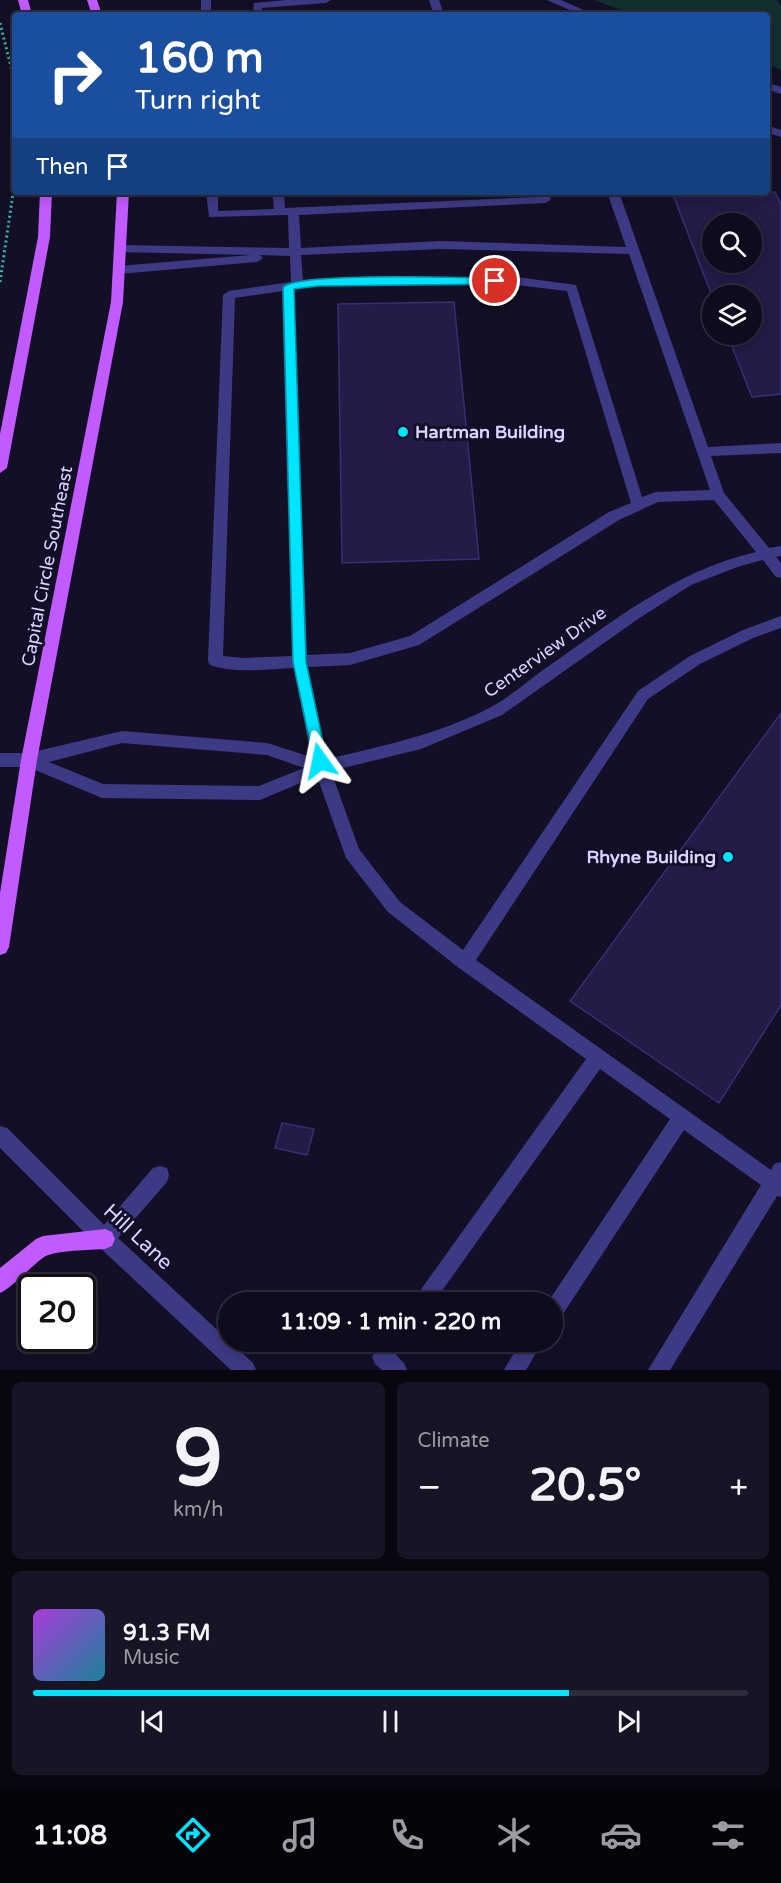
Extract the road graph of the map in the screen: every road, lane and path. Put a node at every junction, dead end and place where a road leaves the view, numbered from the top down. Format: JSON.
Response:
{"nodes":[{"id":1,"x":326,"y":0,"type":"edge"},
{"id":2,"x":552,"y":0,"type":"edge"},
{"id":3,"x":272,"y":2,"type":"edge"},
{"id":4,"x":258,"y":12,"type":"edge"},
{"id":5,"x":582,"y":12,"type":"edge"},
{"id":6,"x":0,"y":23,"type":"edge"},
{"id":7,"x":12,"y":71,"type":"edge"},
{"id":8,"x":13,"y":195,"type":"edge"},
{"id":9,"x":46,"y":195,"type":"edge"},
{"id":10,"x":123,"y":195,"type":"edge"},
{"id":11,"x":212,"y":195,"type":"edge"},
{"id":12,"x":278,"y":195,"type":"edge"},
{"id":13,"x":544,"y":195,"type":"edge"},
{"id":14,"x":614,"y":195,"type":"edge"},
{"id":15,"x":482,"y":198,"type":"edge"},
{"id":16,"x":280,"y":212,"type":"junction"},
{"id":17,"x":293,"y":212,"type":"junction"},
{"id":18,"x":120,"y":249,"type":"junction"},
{"id":19,"x":633,"y":251,"type":"junction"},
{"id":20,"x":295,"y":252,"type":"junction"},
{"id":21,"x":119,"y":270,"type":"junction"},
{"id":22,"x":0,"y":282,"type":"edge"},
{"id":23,"x":293,"y":286,"type":"junction"},
{"id":24,"x":781,"y":448,"type":"edge"},
{"id":25,"x":704,"y":452,"type":"junction"},
{"id":26,"x":0,"y":468,"type":"edge"},
{"id":27,"x":718,"y":495,"type":"junction"},
{"id":28,"x":638,"y":505,"type":"junction"},
{"id":29,"x":781,"y":551,"type":"edge"},
{"id":30,"x":765,"y":555,"type":"junction"},
{"id":31,"x":781,"y":573,"type":"edge"},
{"id":32,"x":781,"y":622,"type":"edge"},
{"id":33,"x":300,"y":662,"type":"junction"},
{"id":34,"x":0,"y":760,"type":"edge"},
{"id":35,"x":28,"y":760,"type":"junction"},
{"id":36,"x":322,"y":767,"type":"junction"},
{"id":37,"x":0,"y":947,"type":"edge"},
{"id":38,"x":465,"y":962,"type":"junction"},
{"id":39,"x":598,"y":1057,"type":"junction"},
{"id":40,"x":682,"y":1117,"type":"junction"},
{"id":41,"x":0,"y":1135,"type":"edge"},
{"id":42,"x":160,"y":1175,"type":"dead end"},
{"id":43,"x":779,"y":1180,"type":"edge"},
{"id":44,"x":105,"y":1239,"type":"junction"},
{"id":45,"x":0,"y":1283,"type":"edge"},
{"id":46,"x":429,"y":1292,"type":"edge"},
{"id":47,"x":563,"y":1296,"type":"edge"},
{"id":48,"x":386,"y":1352,"type":"edge"},
{"id":49,"x":526,"y":1352,"type":"edge"},
{"id":50,"x":246,"y":1370,"type":"edge"},
{"id":51,"x":397,"y":1370,"type":"edge"},
{"id":52,"x":514,"y":1370,"type":"edge"},
{"id":53,"x":658,"y":1370,"type":"edge"}],
"edges":[{"from":1,"to":3,"type":"street"},
{"from":2,"to":5,"type":"street"},
{"from":3,"to":4,"type":"street"},
{"from":6,"to":7,"type":"path"},
{"from":8,"to":22,"type":"path"},
{"from":9,"to":26,"type":"main road"},
{"from":10,"to":18,"type":"main road","name":"Capital Circle Southeast"},
{"from":11,"to":16,"type":"street"},
{"from":12,"to":16,"type":"street"},
{"from":13,"to":15,"type":"street"},
{"from":14,"to":19,"type":"street"},
{"from":15,"to":17,"type":"street"},
{"from":16,"to":17,"type":"street"},
{"from":17,"to":20,"type":"street"},
{"from":18,"to":20,"type":"street"},
{"from":18,"to":21,"type":"main road","name":"Capital Circle Southeast"},
{"from":19,"to":20,"type":"street"},
{"from":19,"to":25,"type":"street"},
{"from":20,"to":21,"type":"street"},
{"from":20,"to":23,"type":"street"},
{"from":21,"to":35,"type":"main road","name":"Capital Circle Southeast"},
{"from":23,"to":28,"type":"street"},
{"from":23,"to":33,"type":"street"},
{"from":23,"to":33,"type":"street"},
{"from":24,"to":25,"type":"street"},
{"from":25,"to":27,"type":"street"},
{"from":27,"to":28,"type":"street"},
{"from":27,"to":30,"type":"street"},
{"from":28,"to":33,"type":"street"},
{"from":29,"to":30,"type":"street","name":"Centerview Drive"},
{"from":30,"to":31,"type":"street"},
{"from":30,"to":36,"type":"street","name":"Centerview Drive"},
{"from":32,"to":38,"type":"street"},
{"from":33,"to":36,"type":"street"},
{"from":34,"to":35,"type":"street","name":"Centerview Drive"},
{"from":35,"to":36,"type":"street","name":"Centerview Drive"},
{"from":35,"to":36,"type":"street","name":"Centerview Drive"},
{"from":35,"to":37,"type":"main road","name":"Capital Circle Southeast"},
{"from":36,"to":38,"type":"street"},
{"from":38,"to":39,"type":"street"},
{"from":39,"to":40,"type":"street"},
{"from":39,"to":46,"type":"street"},
{"from":40,"to":43,"type":"street"},
{"from":40,"to":47,"type":"street"},
{"from":41,"to":44,"type":"street","name":"Hill Lane"},
{"from":42,"to":44,"type":"street"},
{"from":43,"to":53,"type":"street"},
{"from":44,"to":45,"type":"main road"},
{"from":44,"to":50,"type":"street","name":"Hill Lane"},
{"from":48,"to":51,"type":"street"},
{"from":49,"to":52,"type":"street"}]}
